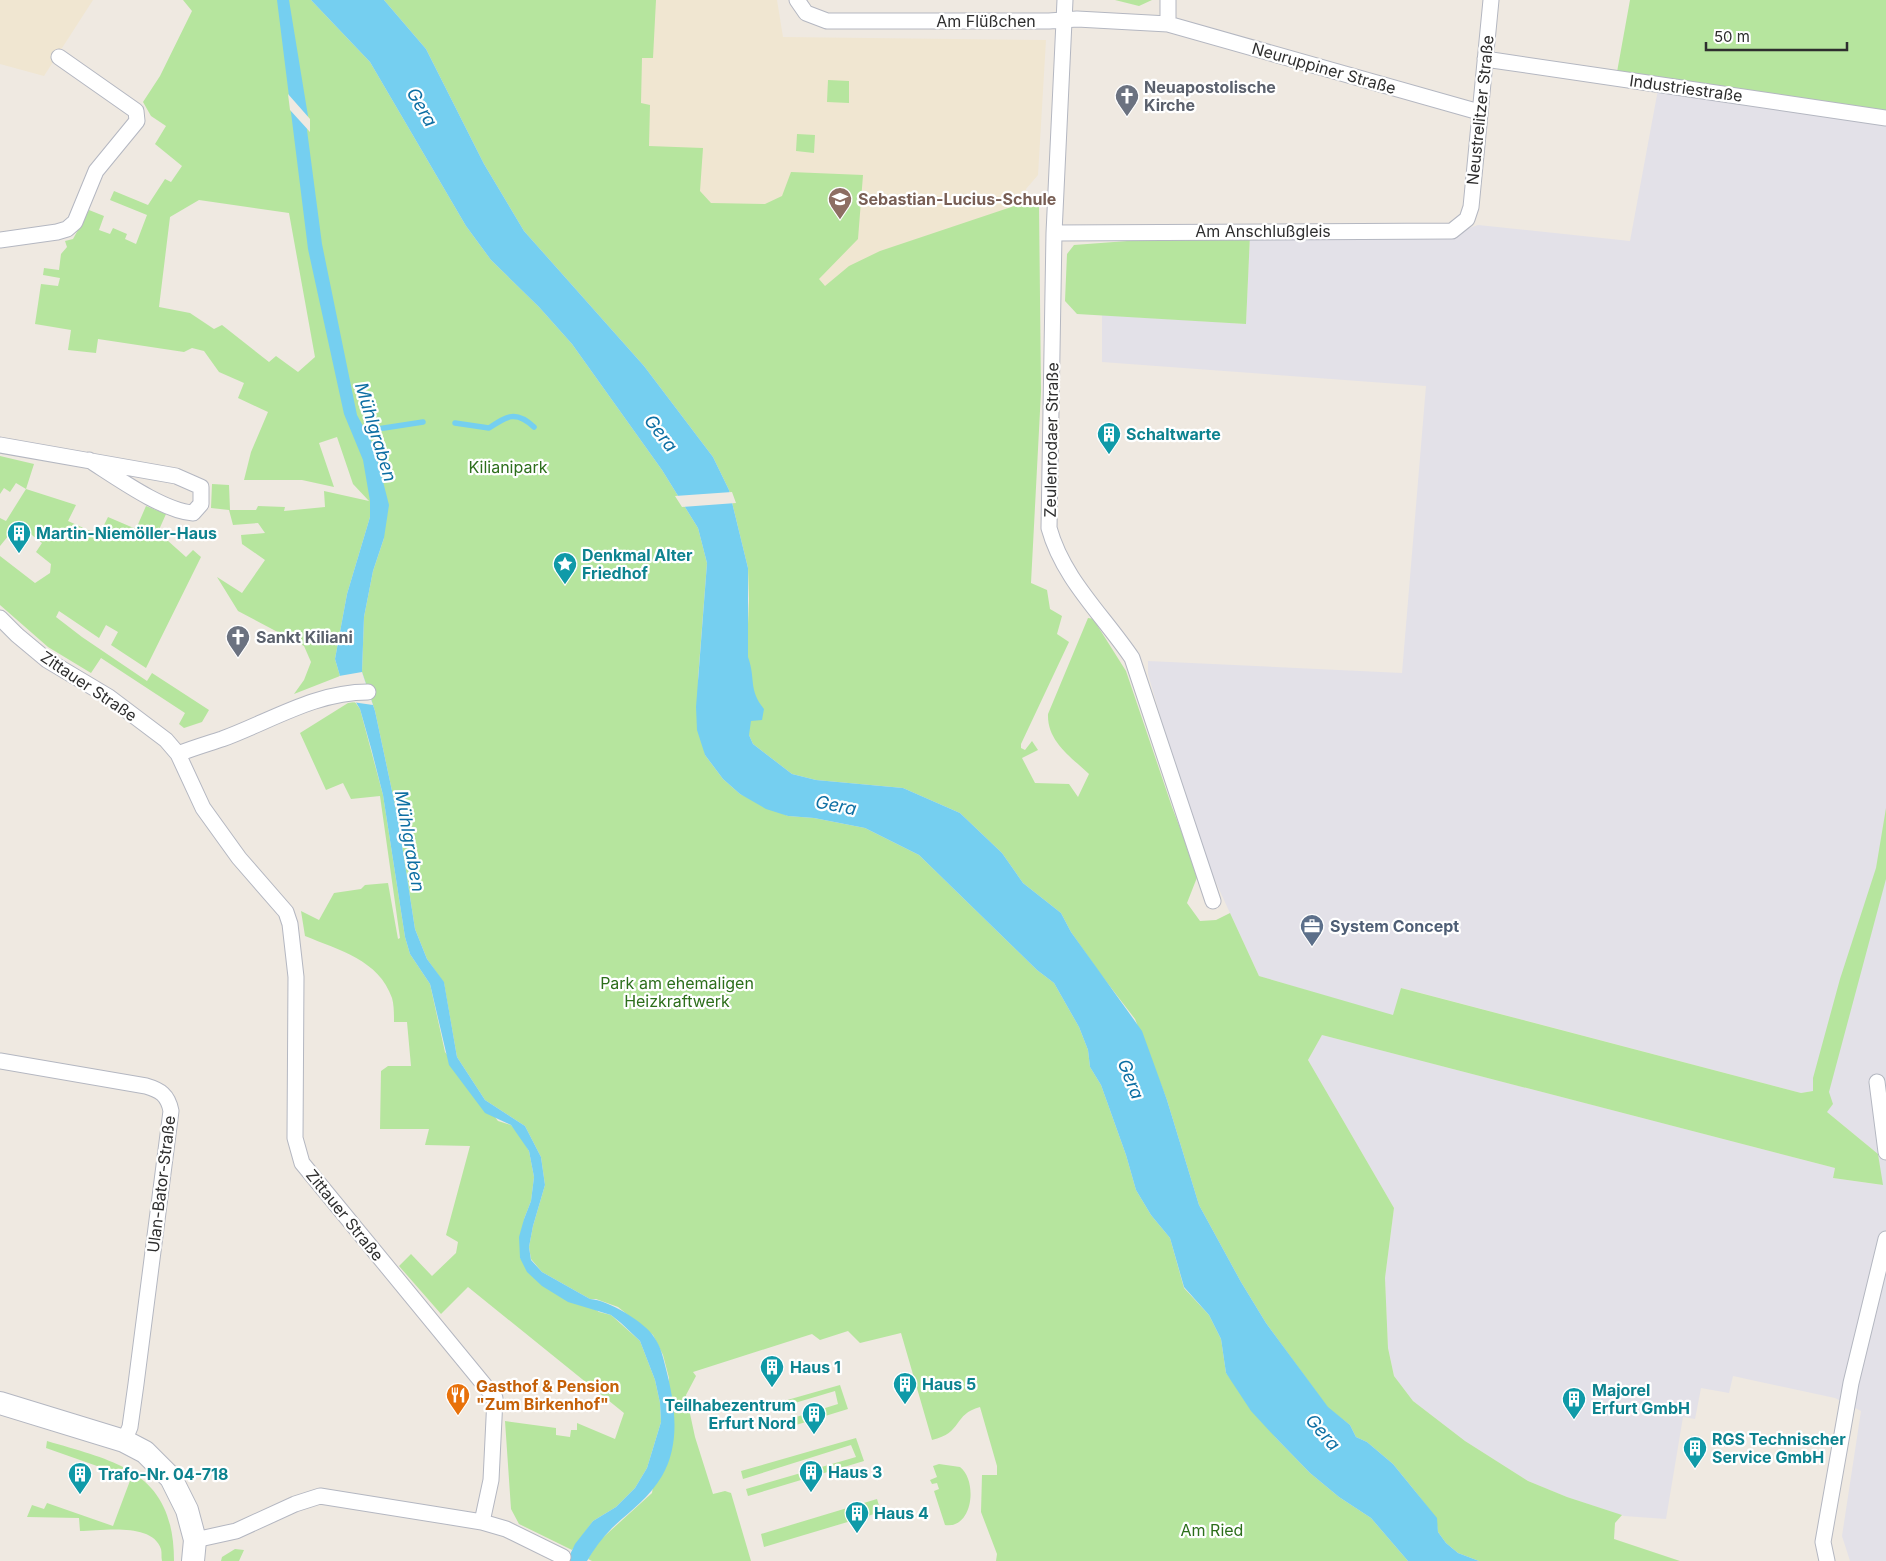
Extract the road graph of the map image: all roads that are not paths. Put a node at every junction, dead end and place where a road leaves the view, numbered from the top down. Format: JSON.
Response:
{"nodes":[{"id":1,"x":797,"y":0,"type":"edge"},
{"id":2,"x":1065,"y":0,"type":"edge"},
{"id":3,"x":1168,"y":0,"type":"edge"},
{"id":4,"x":1491,"y":0,"type":"edge"},
{"id":5,"x":1064,"y":20,"type":"junction"},
{"id":6,"x":1168,"y":24,"type":"junction"},
{"id":7,"x":59,"y":57,"type":"dead end"},
{"id":8,"x":1485,"y":59,"type":"junction"},
{"id":9,"x":1479,"y":112,"type":"junction"},
{"id":10,"x":1886,"y":118,"type":"edge"},
{"id":11,"x":1467,"y":220,"type":"joint"},
{"id":12,"x":1054,"y":233,"type":"junction"},
{"id":13,"x":0,"y":240,"type":"edge"},
{"id":14,"x":0,"y":446,"type":"edge"},
{"id":15,"x":89,"y":460,"type":"junction"},
{"id":16,"x":0,"y":618,"type":"edge"},
{"id":17,"x":368,"y":692,"type":"dead end"},
{"id":18,"x":178,"y":754,"type":"junction"},
{"id":19,"x":1212,"y":901,"type":"dead end"},
{"id":20,"x":0,"y":1061,"type":"edge"},
{"id":21,"x":1878,"y":1082,"type":"dead end"},
{"id":22,"x":1886,"y":1152,"type":"edge"},
{"id":23,"x":1886,"y":1239,"type":"edge"},
{"id":24,"x":0,"y":1403,"type":"edge"},
{"id":25,"x":124,"y":1441,"type":"junction"},
{"id":26,"x":482,"y":1522,"type":"junction"},
{"id":27,"x":194,"y":1550,"type":"edge"},
{"id":28,"x":563,"y":1557,"type":"dead end"},
{"id":29,"x":1827,"y":1561,"type":"edge"}],
"edges":[{"from":1,"to":5,"type":"street","name":"Am Flüßchen"},
{"from":2,"to":5,"type":"street","name":"Zeulenrodaer Straße"},
{"from":3,"to":6,"type":"street"},
{"from":4,"to":8,"type":"street","name":"Neustrelitzer Straße"},
{"from":5,"to":6,"type":"street","name":"Am Flüßchen"},
{"from":5,"to":12,"type":"street","name":"Zeulenrodaer Straße"},
{"from":6,"to":9,"type":"street","name":"Neuruppiner Straße"},
{"from":7,"to":13,"type":"street"},
{"from":8,"to":9,"type":"street","name":"Neustrelitzer Straße"},
{"from":8,"to":10,"type":"street","name":"Industriestraße"},
{"from":9,"to":11,"type":"street","name":"Neustrelitzer Straße"},
{"from":11,"to":12,"type":"street","name":"Am Anschlußgleis"},
{"from":12,"to":19,"type":"street","name":"Zeulenrodaer Straße"},
{"from":14,"to":15,"type":"street"},
{"from":15,"to":15,"type":"street"},
{"from":16,"to":18,"type":"street","name":"Zittauer Straße"},
{"from":17,"to":18,"type":"street"},
{"from":18,"to":26,"type":"street","name":"Zittauer Straße"},
{"from":20,"to":25,"type":"street","name":"Ulan-Bator-Straße"},
{"from":21,"to":22,"type":"street"},
{"from":23,"to":29,"type":"street"},
{"from":24,"to":25,"type":"street"},
{"from":25,"to":27,"type":"street"},
{"from":26,"to":27,"type":"street"},
{"from":26,"to":28,"type":"street"}]}
